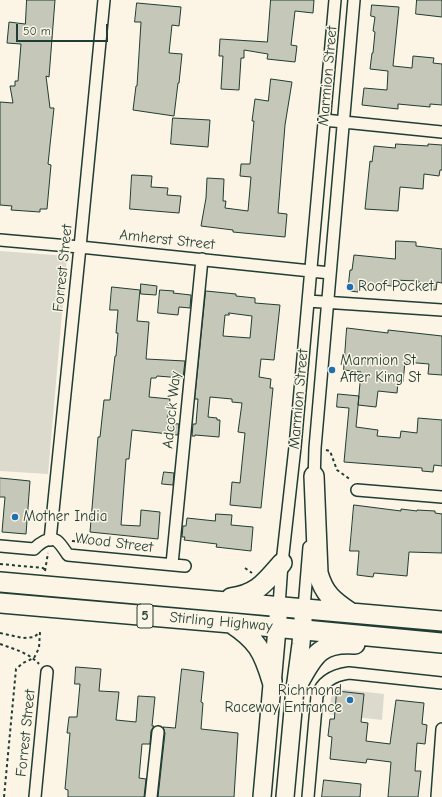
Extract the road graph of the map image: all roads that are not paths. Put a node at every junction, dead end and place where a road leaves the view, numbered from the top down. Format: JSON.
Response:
{"nodes":[{"id":1,"x":104,"y":0,"type":"edge"},
{"id":2,"x":335,"y":0,"type":"edge"},
{"id":3,"x":354,"y":0,"type":"edge"},
{"id":4,"x":324,"y":120,"type":"junction"},
{"id":5,"x":343,"y":121,"type":"junction"},
{"id":6,"x":442,"y":132,"type":"edge"},
{"id":7,"x":0,"y":240,"type":"edge"},
{"id":8,"x":80,"y":247,"type":"junction"},
{"id":9,"x":202,"y":259,"type":"junction"},
{"id":10,"x":311,"y":271,"type":"junction"},
{"id":11,"x":330,"y":273,"type":"junction"},
{"id":12,"x":308,"y":301,"type":"junction"},
{"id":13,"x":328,"y":302,"type":"junction"},
{"id":14,"x":442,"y":310,"type":"edge"},
{"id":15,"x":314,"y":476,"type":"junction"},
{"id":16,"x":357,"y":490,"type":"dead end"},
{"id":17,"x":442,"y":497,"type":"edge"},
{"id":18,"x":50,"y":540,"type":"junction"},
{"id":19,"x":0,"y":546,"type":"edge"},
{"id":20,"x":282,"y":563,"type":"junction"},
{"id":21,"x":172,"y":564,"type":"junction"},
{"id":22,"x":185,"y":566,"type":"dead end"},
{"id":23,"x":0,"y":582,"type":"edge"},
{"id":24,"x":213,"y":600,"type":"junction"},
{"id":25,"x":0,"y":604,"type":"edge"},
{"id":26,"x":279,"y":606,"type":"junction"},
{"id":27,"x":304,"y":608,"type":"junction"},
{"id":28,"x":351,"y":613,"type":"junction"},
{"id":29,"x":442,"y":621,"type":"edge"},
{"id":30,"x":231,"y":623,"type":"junction"},
{"id":31,"x":277,"y":627,"type":"junction"},
{"id":32,"x":303,"y":630,"type":"junction"},
{"id":33,"x":442,"y":643,"type":"edge"},
{"id":34,"x":442,"y":650,"type":"edge"},
{"id":35,"x":47,"y":672,"type":"road end"},
{"id":36,"x":272,"y":681,"type":"junction"},
{"id":37,"x":442,"y":683,"type":"edge"},
{"id":38,"x":295,"y":689,"type":"junction"},
{"id":39,"x":442,"y":730,"type":"edge"},
{"id":40,"x":158,"y":732,"type":"dead end"},
{"id":41,"x":35,"y":797,"type":"edge"},
{"id":42,"x":150,"y":797,"type":"edge"},
{"id":43,"x":262,"y":797,"type":"edge"},
{"id":44,"x":285,"y":797,"type":"edge"},
{"id":45,"x":308,"y":797,"type":"edge"},
{"id":46,"x":437,"y":797,"type":"edge"}],
"edges":[{"from":1,"to":8,"type":"street","name":"Forrest Street"},
{"from":2,"to":4,"type":"street","name":"Marmion Street"},
{"from":3,"to":5,"type":"street","name":"Marmion Street"},
{"from":4,"to":5,"type":"street"},
{"from":4,"to":10,"type":"street","name":"Marmion Street"},
{"from":5,"to":6,"type":"street"},
{"from":5,"to":11,"type":"street","name":"Marmion Street"},
{"from":7,"to":8,"type":"street","name":"Amherst Street"},
{"from":8,"to":9,"type":"street","name":"Amherst Street"},
{"from":8,"to":18,"type":"street","name":"Forrest Street"},
{"from":9,"to":10,"type":"street","name":"Amherst Street"},
{"from":9,"to":21,"type":"street","name":"Adcock Way"},
{"from":10,"to":11,"type":"street","name":"Amherst Street"},
{"from":10,"to":12,"type":"street","name":"Marmion Street"},
{"from":11,"to":13,"type":"street","name":"Marmion Street"},
{"from":12,"to":13,"type":"street"},
{"from":12,"to":20,"type":"street","name":"Marmion Street"},
{"from":13,"to":14,"type":"street"},
{"from":13,"to":15,"type":"street","name":"Marmion Street"},
{"from":15,"to":27,"type":"street","name":"Marmion Street"},
{"from":15,"to":28,"type":"highway"},
{"from":16,"to":17,"type":"street"},
{"from":18,"to":19,"type":"street"},
{"from":18,"to":21,"type":"street","name":"Wood Street"},
{"from":20,"to":24,"type":"highway"},
{"from":20,"to":26,"type":"street","name":"Marmion Street"},
{"from":21,"to":22,"type":"street","name":"Wood Street"},
{"from":23,"to":24,"type":"highway","name":"Stirling Highway","number":"5"},
{"from":24,"to":26,"type":"highway","name":"Stirling Highway","number":"5"},
{"from":25,"to":30,"type":"highway","name":"Stirling Highway","number":"5"},
{"from":26,"to":27,"type":"highway","name":"Stirling Highway","number":"5"},
{"from":26,"to":31,"type":"main road","name":"Marmion Street"},
{"from":27,"to":28,"type":"highway","name":"Stirling Highway","number":"5"},
{"from":27,"to":32,"type":"main road","name":"Marmion Street"},
{"from":28,"to":29,"type":"highway","name":"Stirling Highway","number":"5"},
{"from":30,"to":31,"type":"highway","name":"Stirling Highway","number":"5"},
{"from":30,"to":36,"type":"highway"},
{"from":31,"to":32,"type":"highway","name":"Stirling Highway","number":"5"},
{"from":31,"to":36,"type":"main road","name":"Marmion Street"},
{"from":32,"to":33,"type":"highway","name":"Stirling Highway","number":"5"},
{"from":32,"to":38,"type":"main road","name":"Marmion Street"},
{"from":34,"to":38,"type":"highway"},
{"from":35,"to":41,"type":"street","name":"Forrest Street"},
{"from":36,"to":43,"type":"main road","name":"Marmion Street"},
{"from":37,"to":45,"type":"street"},
{"from":38,"to":44,"type":"main road","name":"Marmion Street"},
{"from":39,"to":46,"type":"street"},
{"from":40,"to":42,"type":"street"}]}
